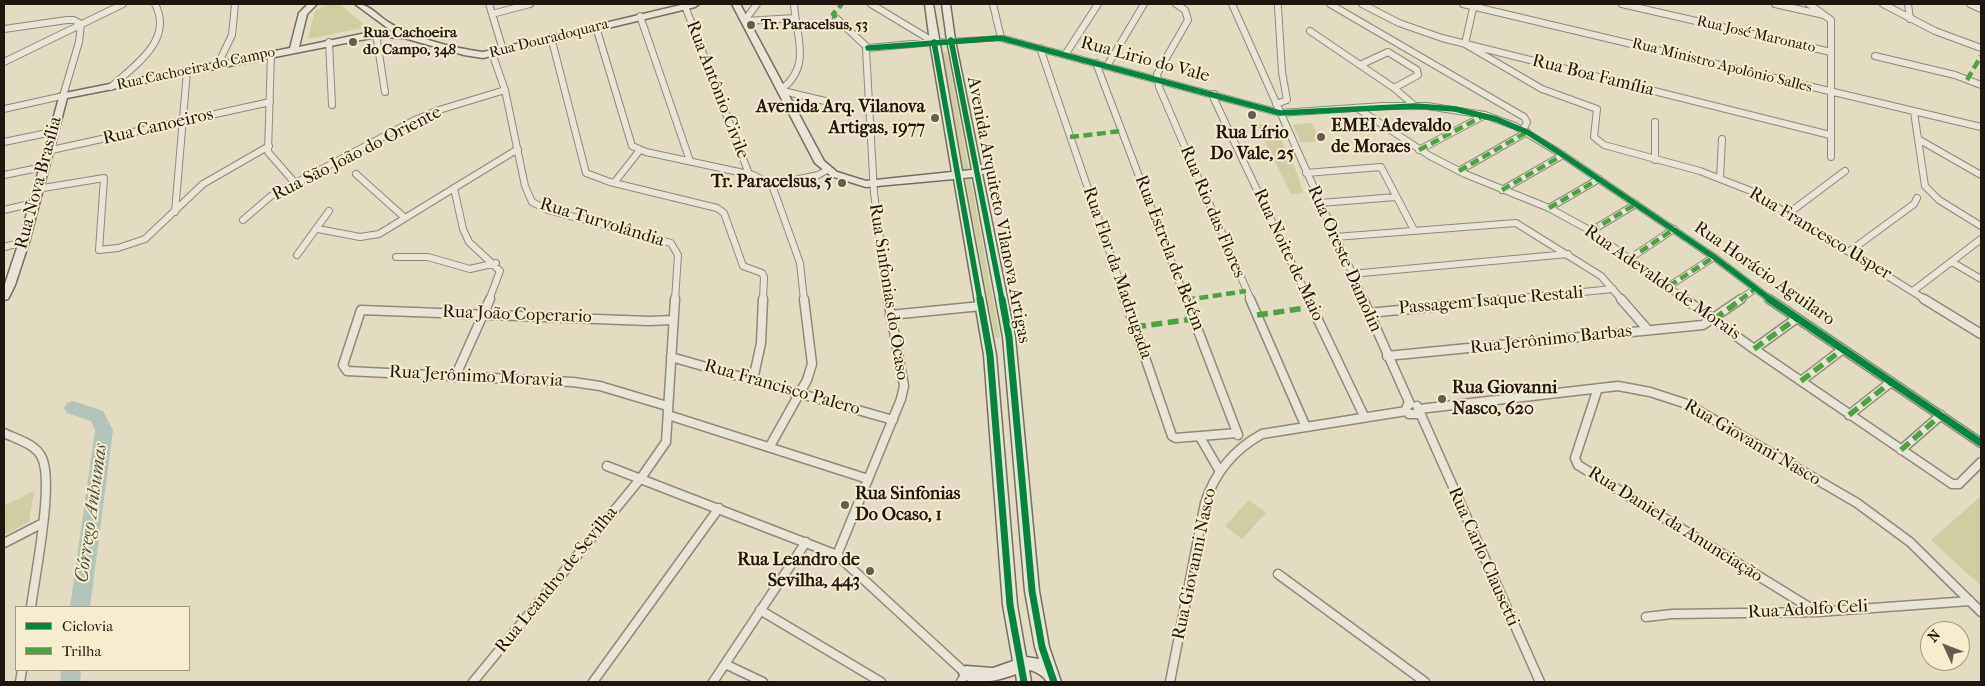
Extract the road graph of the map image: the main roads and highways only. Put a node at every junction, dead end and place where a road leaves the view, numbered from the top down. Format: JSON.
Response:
{"nodes":[{"id":1,"x":313,"y":4,"type":"edge"},
{"id":2,"x":359,"y":4,"type":"edge"},
{"id":3,"x":694,"y":4,"type":"edge"},
{"id":4,"x":736,"y":4,"type":"edge"},
{"id":5,"x":930,"y":4,"type":"edge"},
{"id":6,"x":946,"y":4,"type":"edge"},
{"id":7,"x":384,"y":23,"type":"junction"},
{"id":8,"x":376,"y":34,"type":"junction"},
{"id":9,"x":405,"y":35,"type":"junction"},
{"id":10,"x":294,"y":49,"type":"junction"},
{"id":11,"x":63,"y":96,"type":"joint"},
{"id":12,"x":977,"y":173,"type":"junction"},
{"id":13,"x":958,"y":175,"type":"junction"},
{"id":14,"x":7,"y":286,"type":"edge"},
{"id":15,"x":4,"y":296,"type":"edge"},
{"id":16,"x":1020,"y":666,"type":"junction"},
{"id":17,"x":1051,"y":678,"type":"edge"},
{"id":18,"x":967,"y":679,"type":"edge"},
{"id":19,"x":1024,"y":682,"type":"edge"}],
"edges":[{"from":1,"to":10,"type":"main road"},
{"from":2,"to":7,"type":"main road","name":"Rua Douradoquara"},
{"from":3,"to":9,"type":"main road","name":"Rua Douradoquara"},
{"from":4,"to":13,"type":"main road"},
{"from":5,"to":13,"type":"main road","name":"Avenida Arquiteto Vilanova Artigas"},
{"from":6,"to":12,"type":"main road","name":"Avenida Arquiteto Vilanova Artigas"},
{"from":7,"to":8,"type":"main road"},
{"from":7,"to":9,"type":"main road","name":"Rua Douradoquara"},
{"from":8,"to":9,"type":"main road","name":"Rua Douradoquara"},
{"from":8,"to":10,"type":"main road","name":"Rua Cachoeira do Campo"},
{"from":10,"to":11,"type":"main road","name":"Rua Cachoeira do Campo"},
{"from":11,"to":14,"type":"main road","name":"Rua Nova Brasília"},
{"from":12,"to":13,"type":"main road"},
{"from":12,"to":17,"type":"main road","name":"Avenida Arquiteto Vilanova Artigas"},
{"from":13,"to":16,"type":"main road","name":"Avenida Arquiteto Vilanova Artigas"},
{"from":14,"to":15,"type":"main road","name":"Rua Nova Brasília"},
{"from":16,"to":17,"type":"main road"},
{"from":16,"to":18,"type":"main road"},
{"from":16,"to":19,"type":"main road","name":"Avenida Arquiteto Vilanova Artigas"}]}
